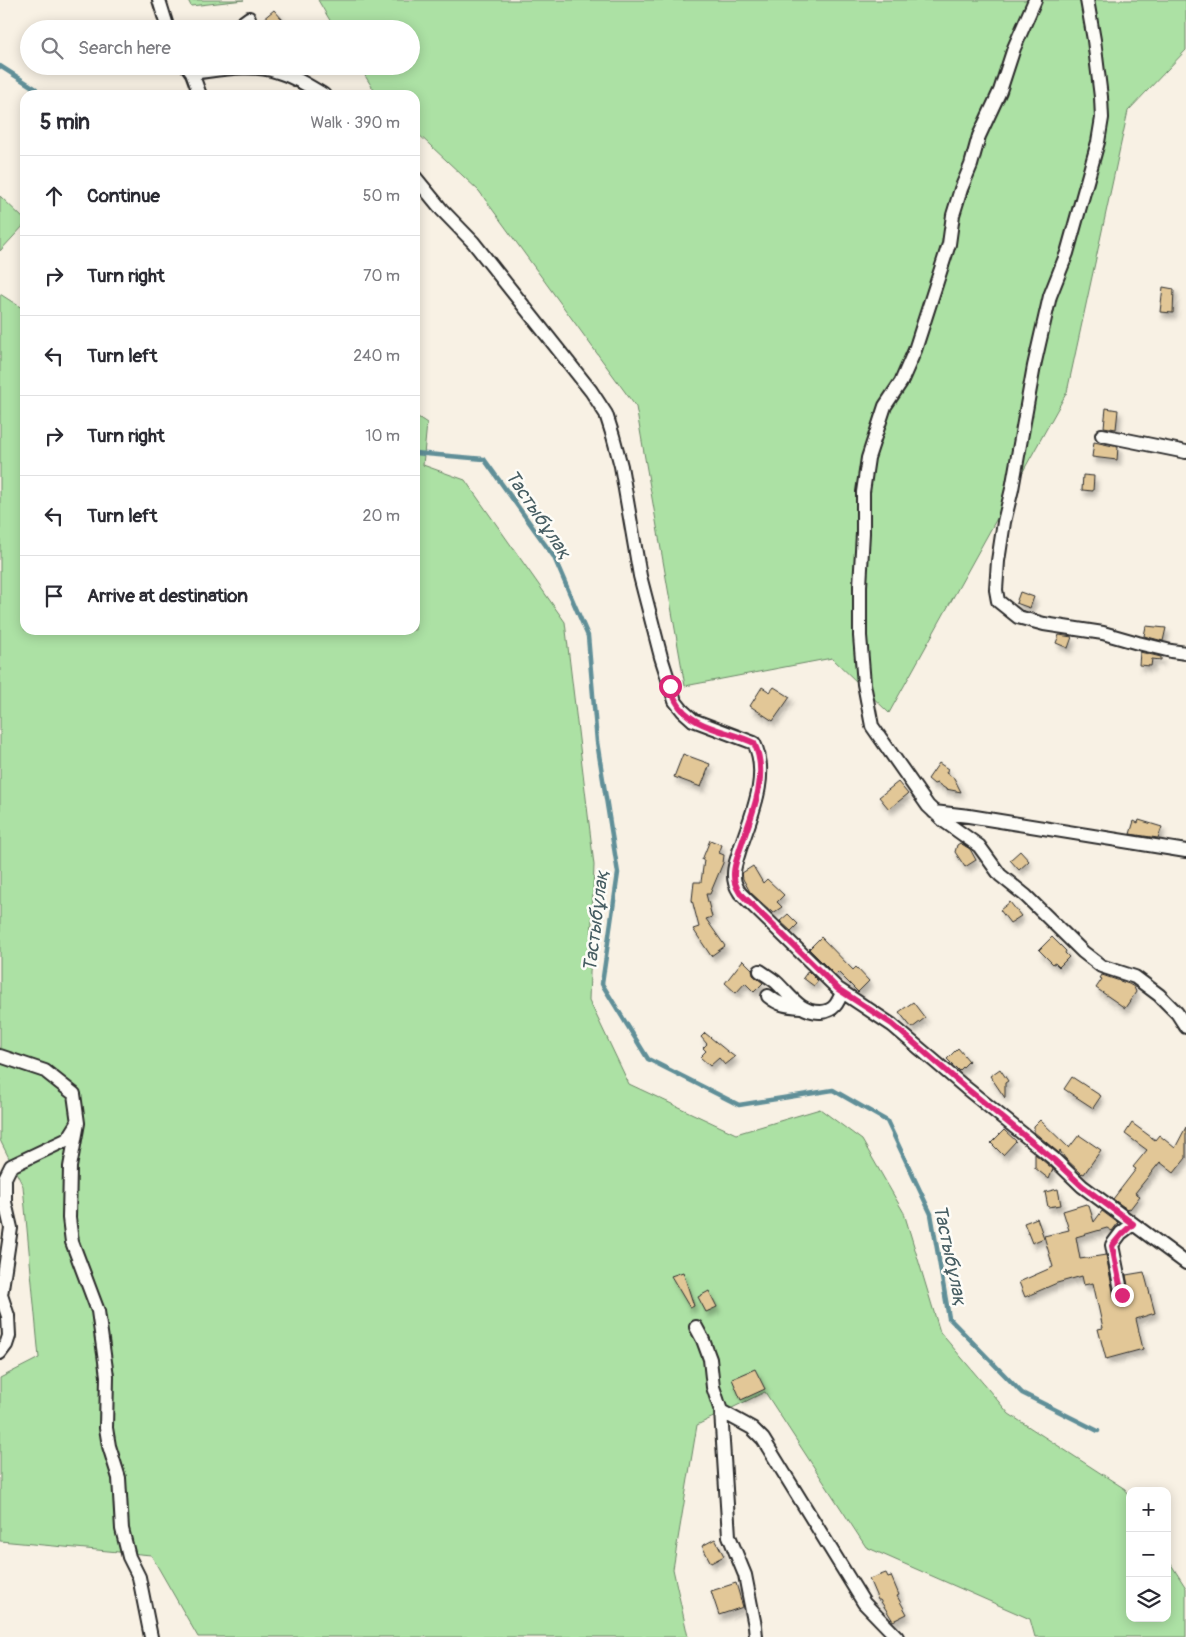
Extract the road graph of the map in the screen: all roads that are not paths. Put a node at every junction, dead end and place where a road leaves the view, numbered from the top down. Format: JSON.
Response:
{"nodes":[{"id":1,"x":159,"y":0,"type":"edge"},
{"id":2,"x":1035,"y":0,"type":"edge"},
{"id":3,"x":1087,"y":0,"type":"edge"},
{"id":4,"x":249,"y":18,"type":"dead end"},
{"id":5,"x":165,"y":20,"type":"edge"},
{"id":6,"x":246,"y":20,"type":"edge"},
{"id":7,"x":191,"y":75,"type":"edge"},
{"id":8,"x":286,"y":75,"type":"edge"},
{"id":9,"x":198,"y":90,"type":"edge"},
{"id":10,"x":316,"y":90,"type":"edge"},
{"id":11,"x":420,"y":183,"type":"edge"},
{"id":12,"x":1102,"y":435,"type":"dead end"},
{"id":13,"x":1186,"y":452,"type":"edge"},
{"id":14,"x":1186,"y":653,"type":"edge"},
{"id":15,"x":934,"y":812,"type":"junction"},
{"id":16,"x":1186,"y":851,"type":"edge"},
{"id":17,"x":760,"y":971,"type":"dead end"},
{"id":18,"x":842,"y":992,"type":"junction"},
{"id":19,"x":768,"y":996,"type":"dead end"},
{"id":20,"x":801,"y":1007,"type":"junction"},
{"id":21,"x":1186,"y":1027,"type":"edge"},
{"id":22,"x":0,"y":1056,"type":"edge"},
{"id":23,"x":78,"y":1123,"type":"junction"},
{"id":24,"x":1133,"y":1224,"type":"junction"},
{"id":25,"x":1186,"y":1263,"type":"edge"},
{"id":26,"x":1122,"y":1295,"type":"dead end"},
{"id":27,"x":696,"y":1327,"type":"dead end"},
{"id":28,"x":0,"y":1353,"type":"edge"},
{"id":29,"x":721,"y":1411,"type":"junction"},
{"id":30,"x":151,"y":1637,"type":"edge"},
{"id":31,"x":756,"y":1637,"type":"edge"},
{"id":32,"x":897,"y":1637,"type":"edge"}],
"edges":[{"from":1,"to":5,"type":"street"},
{"from":2,"to":15,"type":"street"},
{"from":3,"to":14,"type":"street"},
{"from":4,"to":6,"type":"street"},
{"from":7,"to":9,"type":"street"},
{"from":8,"to":10,"type":"street"},
{"from":11,"to":18,"type":"street"},
{"from":12,"to":13,"type":"street"},
{"from":15,"to":16,"type":"street"},
{"from":15,"to":21,"type":"street"},
{"from":17,"to":20,"type":"street"},
{"from":18,"to":20,"type":"street"},
{"from":18,"to":24,"type":"street"},
{"from":19,"to":20,"type":"street"},
{"from":22,"to":23,"type":"street"},
{"from":23,"to":28,"type":"street"},
{"from":23,"to":30,"type":"street"},
{"from":24,"to":25,"type":"street"},
{"from":24,"to":26,"type":"street"},
{"from":27,"to":29,"type":"street"},
{"from":29,"to":31,"type":"street"},
{"from":29,"to":32,"type":"street"}]}
